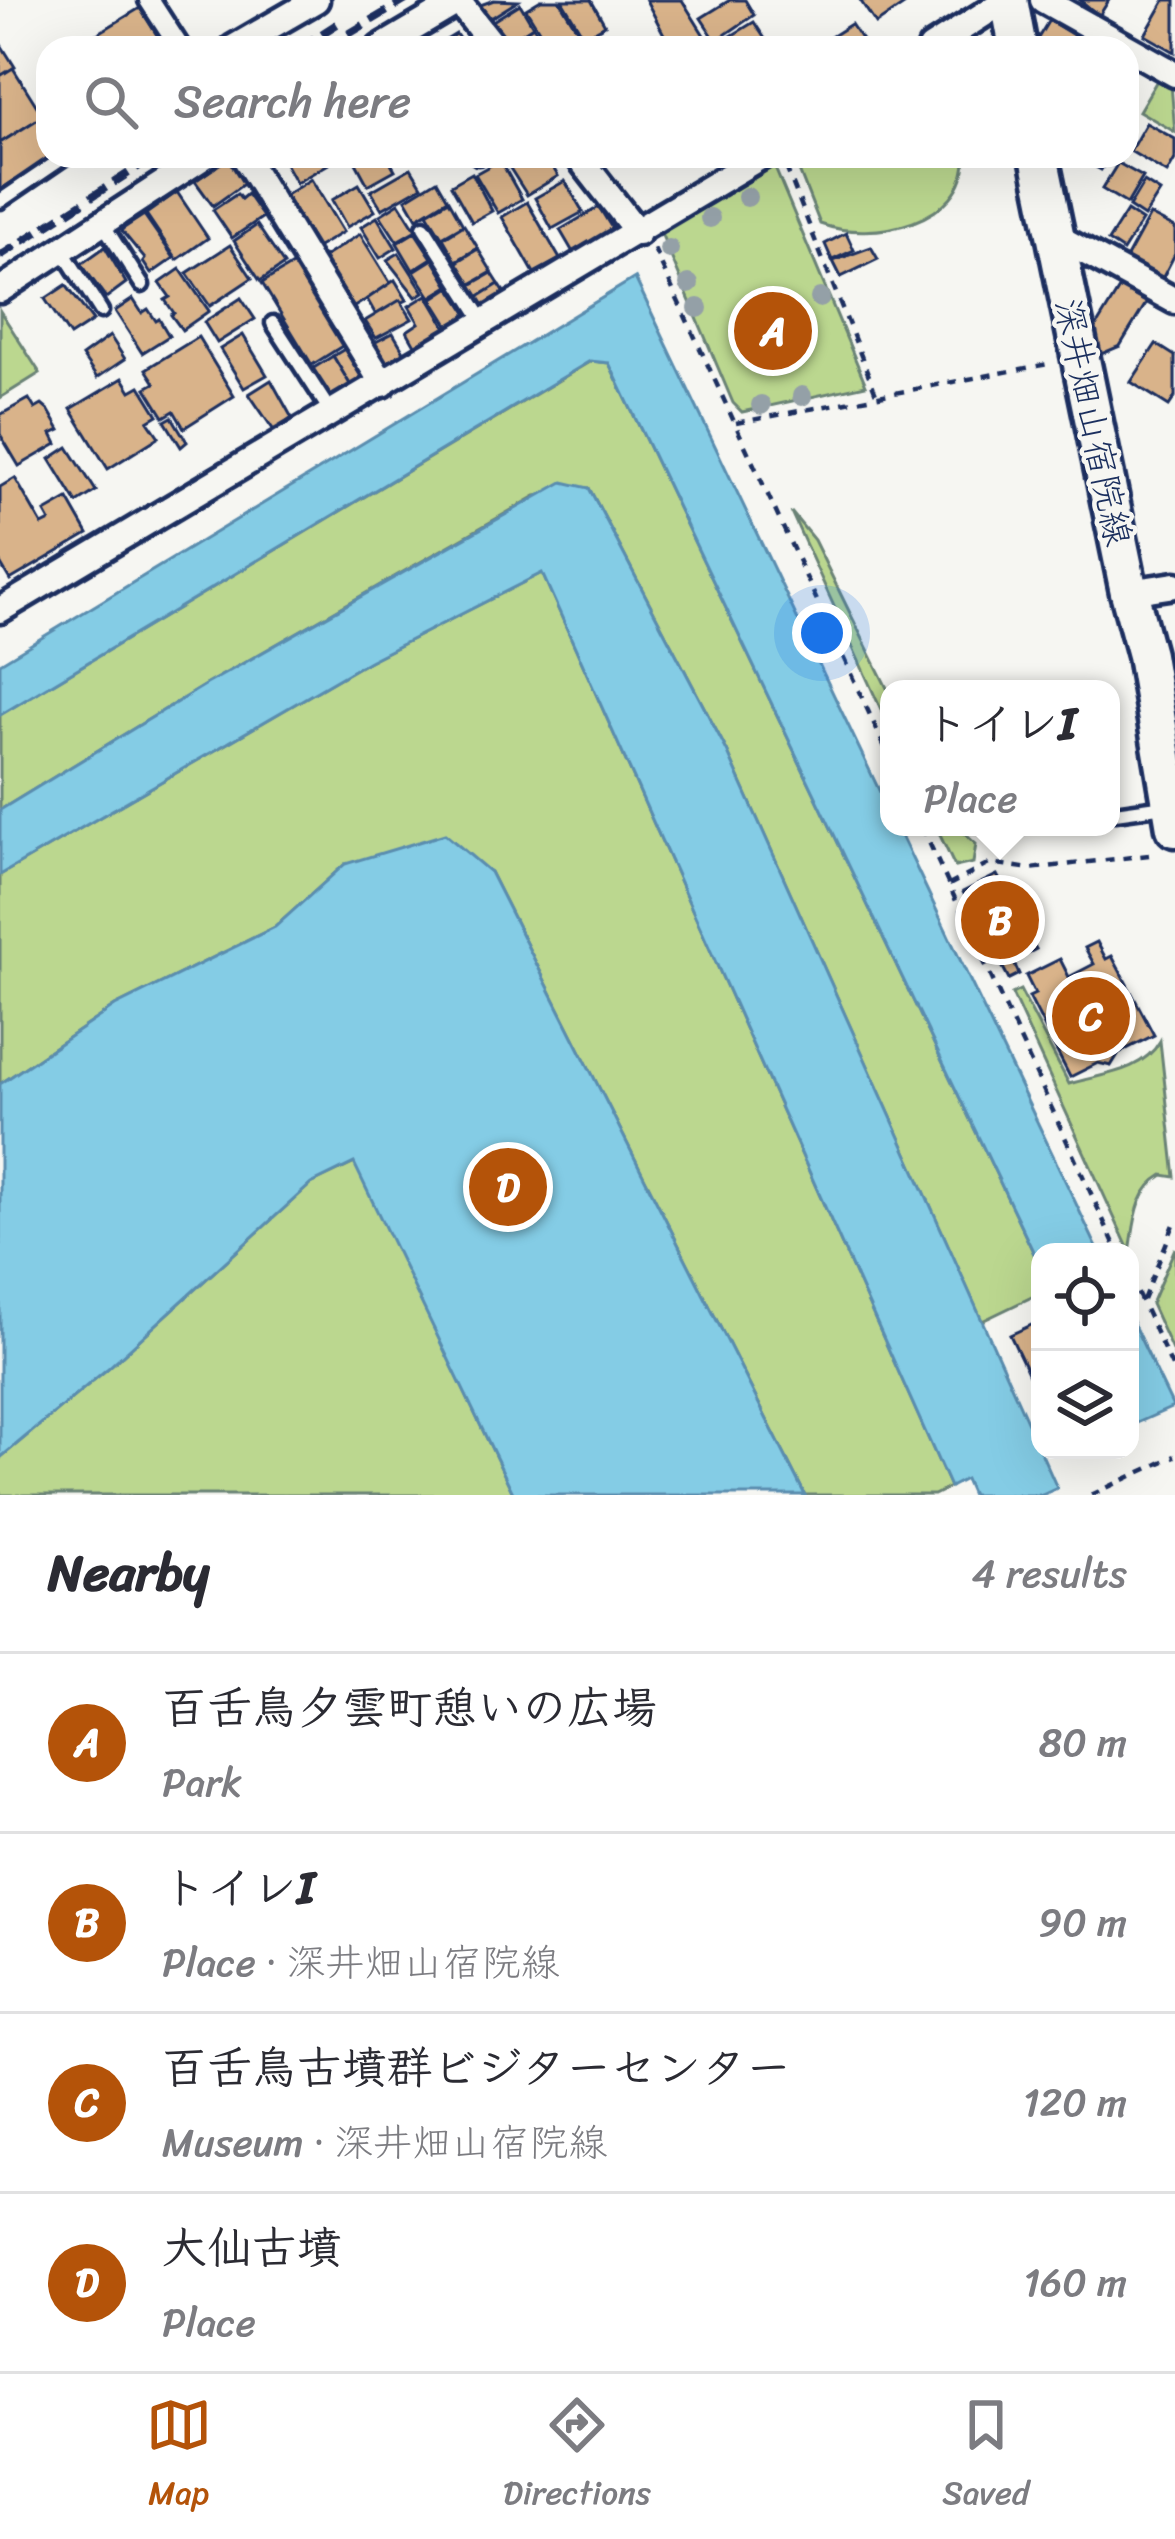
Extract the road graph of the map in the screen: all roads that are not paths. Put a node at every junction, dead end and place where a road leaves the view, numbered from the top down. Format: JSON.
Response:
{"nodes":[{"id":1,"x":149,"y":0,"type":"edge"},
{"id":2,"x":316,"y":0,"type":"edge"},
{"id":3,"x":459,"y":0,"type":"edge"},
{"id":4,"x":1008,"y":0,"type":"edge"},
{"id":5,"x":1043,"y":0,"type":"edge"},
{"id":6,"x":172,"y":36,"type":"edge"},
{"id":7,"x":253,"y":36,"type":"edge"},
{"id":8,"x":400,"y":36,"type":"edge"},
{"id":9,"x":486,"y":36,"type":"edge"},
{"id":10,"x":951,"y":36,"type":"edge"},
{"id":11,"x":1016,"y":36,"type":"edge"},
{"id":12,"x":1107,"y":36,"type":"edge"},
{"id":13,"x":1139,"y":54,"type":"edge"},
{"id":14,"x":1175,"y":74,"type":"edge"},
{"id":15,"x":48,"y":168,"type":"edge"},
{"id":16,"x":187,"y":168,"type":"edge"},
{"id":17,"x":251,"y":168,"type":"edge"},
{"id":18,"x":588,"y":168,"type":"edge"},
{"id":19,"x":743,"y":168,"type":"edge"},
{"id":20,"x":1041,"y":168,"type":"edge"},
{"id":21,"x":0,"y":200,"type":"edge"},
{"id":22,"x":102,"y":223,"type":"junction"},
{"id":23,"x":424,"y":226,"type":"dead end"},
{"id":24,"x":641,"y":231,"type":"junction"},
{"id":25,"x":1054,"y":235,"type":"junction"},
{"id":26,"x":62,"y":250,"type":"junction"},
{"id":27,"x":142,"y":285,"type":"dead end"},
{"id":28,"x":0,"y":290,"type":"edge"},
{"id":29,"x":1175,"y":301,"type":"edge"},
{"id":30,"x":101,"y":311,"type":"dead end"},
{"id":31,"x":273,"y":323,"type":"dead end"},
{"id":32,"x":484,"y":323,"type":"junction"},
{"id":33,"x":382,"y":384,"type":"junction"},
{"id":34,"x":332,"y":415,"type":"junction"},
{"id":35,"x":1175,"y":585,"type":"edge"},
{"id":36,"x":1129,"y":592,"type":"junction"},
{"id":37,"x":0,"y":610,"type":"edge"},
{"id":38,"x":1120,"y":813,"type":"edge"},
{"id":39,"x":1173,"y":817,"type":"edge"}],
"edges":[{"from":1,"to":6,"type":"street"},
{"from":2,"to":7,"type":"street"},
{"from":3,"to":8,"type":"street"},
{"from":3,"to":9,"type":"street"},
{"from":4,"to":10,"type":"street"},
{"from":4,"to":11,"type":"main road"},
{"from":5,"to":12,"type":"street"},
{"from":13,"to":14,"type":"street"},
{"from":15,"to":21,"type":"lane"},
{"from":16,"to":22,"type":"street"},
{"from":17,"to":33,"type":"street"},
{"from":18,"to":24,"type":"street"},
{"from":19,"to":24,"type":"street"},
{"from":20,"to":25,"type":"main road","name":"深井畑山宿院線"},
{"from":22,"to":26,"type":"street"},
{"from":22,"to":27,"type":"lane"},
{"from":23,"to":32,"type":"lane"},
{"from":24,"to":32,"type":"street"},
{"from":25,"to":29,"type":"street"},
{"from":25,"to":36,"type":"main road","name":"深井畑山宿院線"},
{"from":26,"to":28,"type":"street"},
{"from":26,"to":30,"type":"lane"},
{"from":31,"to":34,"type":"lane"},
{"from":32,"to":33,"type":"street"},
{"from":33,"to":34,"type":"street"},
{"from":34,"to":37,"type":"street"},
{"from":35,"to":36,"type":"street"},
{"from":36,"to":39,"type":"main road","name":"深井畑山宿院線"},
{"from":38,"to":39,"type":"lane"}]}
